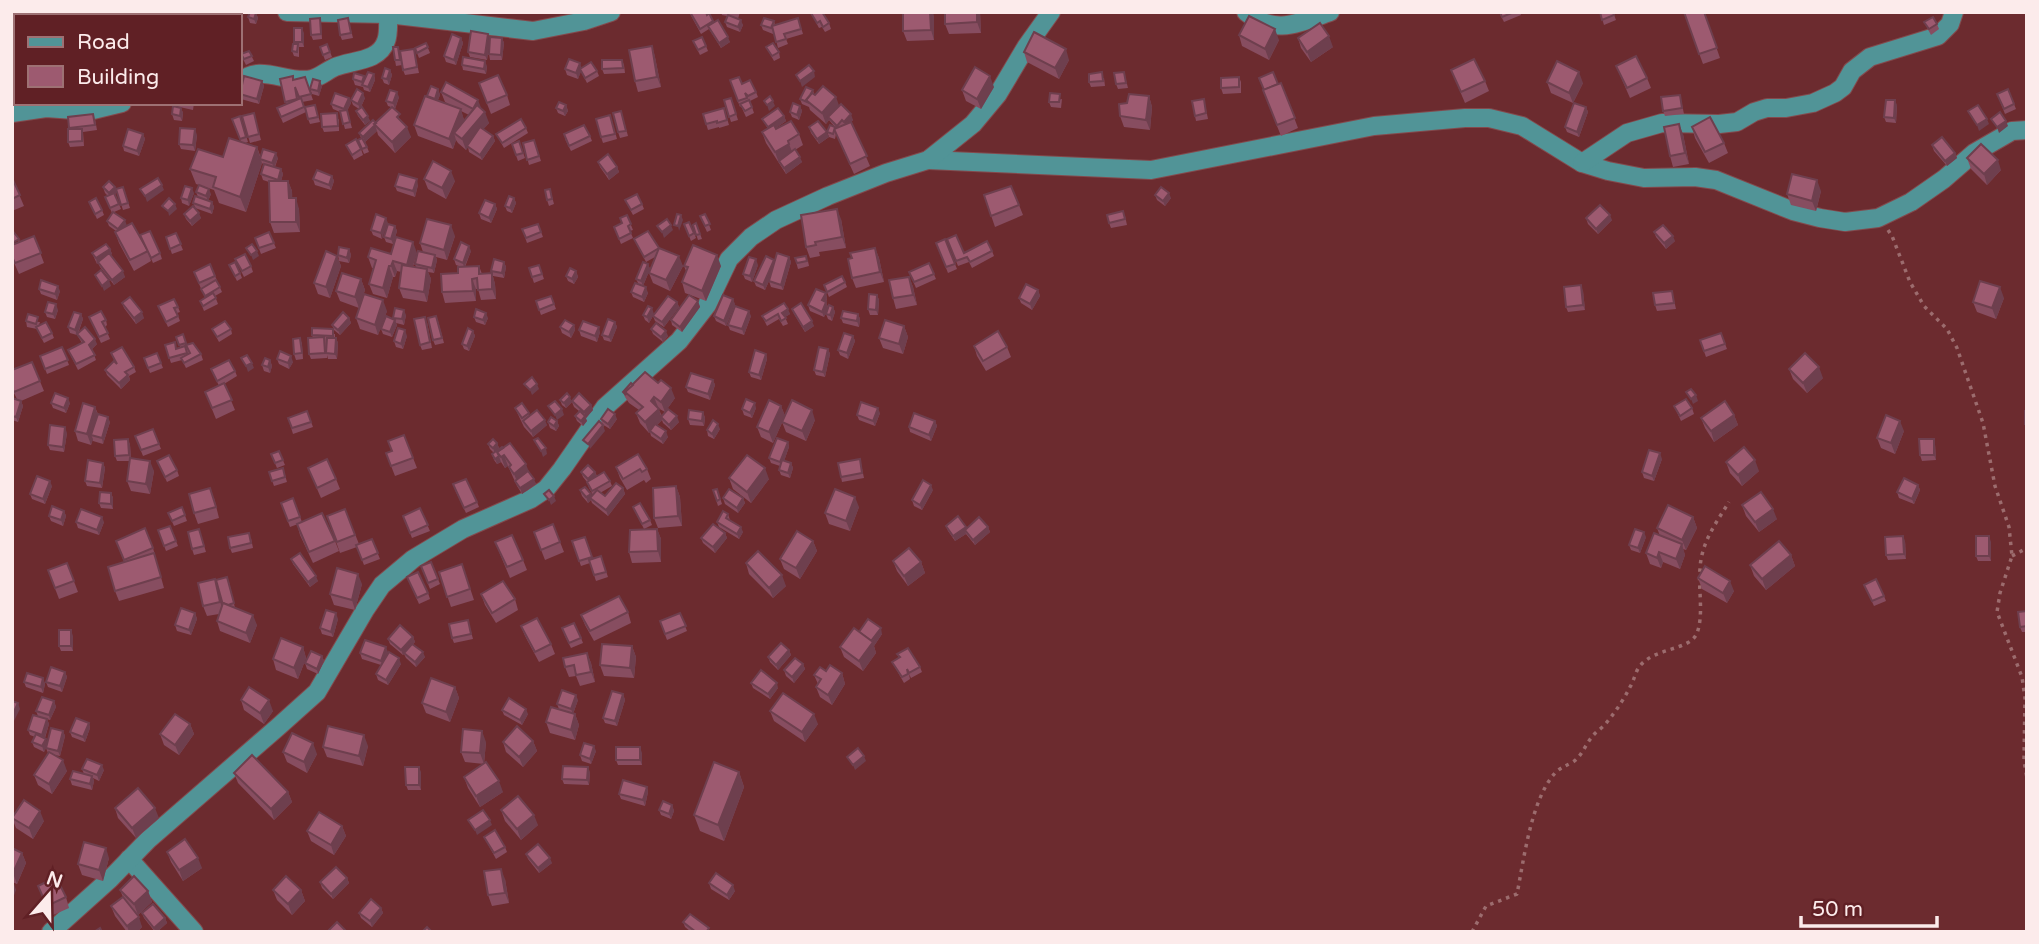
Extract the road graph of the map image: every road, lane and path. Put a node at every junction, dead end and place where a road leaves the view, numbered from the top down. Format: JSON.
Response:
{"nodes":[{"id":1,"x":287,"y":12,"type":"edge"},
{"id":2,"x":611,"y":12,"type":"edge"},
{"id":3,"x":1051,"y":12,"type":"edge"},
{"id":4,"x":1246,"y":12,"type":"edge"},
{"id":5,"x":1330,"y":12,"type":"edge"},
{"id":6,"x":1954,"y":12,"type":"edge"},
{"id":7,"x":388,"y":14,"type":"junction"},
{"id":8,"x":426,"y":15,"type":"edge"},
{"id":9,"x":242,"y":80,"type":"edge"},
{"id":10,"x":114,"y":105,"type":"edge"},
{"id":11,"x":12,"y":113,"type":"edge"},
{"id":12,"x":2027,"y":130,"type":"edge"},
{"id":13,"x":928,"y":160,"type":"junction"},
{"id":14,"x":1582,"y":163,"type":"junction"},
{"id":15,"x":1878,"y":218,"type":"junction"},
{"id":16,"x":1730,"y":502,"type":"dead end"},
{"id":17,"x":2027,"y":548,"type":"edge"},
{"id":18,"x":2012,"y":556,"type":"junction"},
{"id":19,"x":2027,"y":778,"type":"edge"},
{"id":20,"x":129,"y":859,"type":"junction"},
{"id":21,"x":51,"y":932,"type":"edge"},
{"id":22,"x":194,"y":932,"type":"edge"},
{"id":23,"x":1472,"y":932,"type":"edge"}],
"edges":[{"from":1,"to":7,"type":"street"},
{"from":2,"to":8,"type":"street"},
{"from":3,"to":13,"type":"street"},
{"from":4,"to":5,"type":"street"},
{"from":6,"to":14,"type":"street"},
{"from":7,"to":8,"type":"street"},
{"from":7,"to":9,"type":"street"},
{"from":10,"to":11,"type":"street"},
{"from":12,"to":15,"type":"street"},
{"from":13,"to":14,"type":"street"},
{"from":13,"to":20,"type":"street"},
{"from":14,"to":15,"type":"street"},
{"from":15,"to":18,"type":"path"},
{"from":16,"to":23,"type":"path"},
{"from":17,"to":18,"type":"path"},
{"from":18,"to":19,"type":"path"},
{"from":20,"to":21,"type":"street"},
{"from":20,"to":22,"type":"street"}]}
